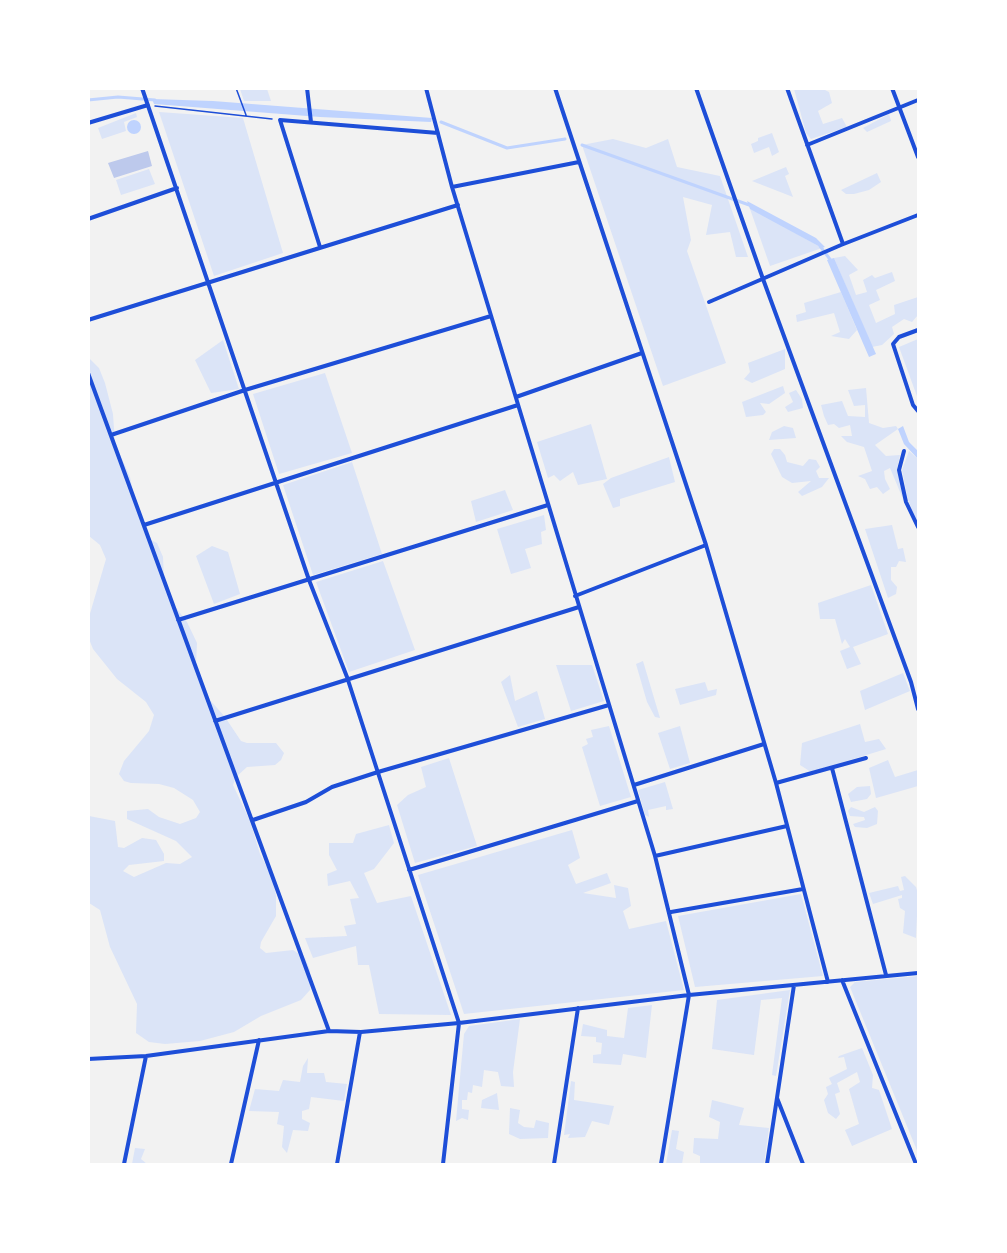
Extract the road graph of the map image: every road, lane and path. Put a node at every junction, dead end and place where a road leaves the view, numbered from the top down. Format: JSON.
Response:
{"nodes":[{"id":1,"x":142,"y":88,"type":"edge"},
{"id":2,"x":236,"y":88,"type":"edge"},
{"id":3,"x":307,"y":88,"type":"edge"},
{"id":4,"x":426,"y":88,"type":"edge"},
{"id":5,"x":555,"y":88,"type":"edge"},
{"id":6,"x":696,"y":88,"type":"edge"},
{"id":7,"x":787,"y":88,"type":"edge"},
{"id":8,"x":892,"y":88,"type":"edge"},
{"id":9,"x":918,"y":100,"type":"edge"},
{"id":10,"x":148,"y":104,"type":"junction"},
{"id":11,"x":900,"y":108,"type":"junction"},
{"id":12,"x":246,"y":116,"type":"junction"},
{"id":13,"x":280,"y":120,"type":"junction"},
{"id":14,"x":311,"y":120,"type":"junction"},
{"id":15,"x":88,"y":123,"type":"edge"},
{"id":16,"x":438,"y":133,"type":"junction"},
{"id":17,"x":807,"y":145,"type":"junction"},
{"id":18,"x":918,"y":157,"type":"edge"},
{"id":19,"x":579,"y":162,"type":"junction"},
{"id":20,"x":452,"y":187,"type":"junction"},
{"id":21,"x":177,"y":188,"type":"junction"},
{"id":22,"x":458,"y":205,"type":"junction"},
{"id":23,"x":918,"y":215,"type":"edge"},
{"id":24,"x":88,"y":219,"type":"edge"},
{"id":25,"x":842,"y":245,"type":"junction"},
{"id":26,"x":320,"y":247,"type":"junction"},
{"id":27,"x":763,"y":279,"type":"junction"},
{"id":28,"x":209,"y":281,"type":"junction"},
{"id":29,"x":709,"y":302,"type":"dead end"},
{"id":30,"x":491,"y":316,"type":"junction"},
{"id":31,"x":88,"y":320,"type":"edge"},
{"id":32,"x":918,"y":330,"type":"edge"},
{"id":33,"x":642,"y":353,"type":"junction"},
{"id":34,"x":88,"y":373,"type":"edge"},
{"id":35,"x":245,"y":390,"type":"junction"},
{"id":36,"x":516,"y":397,"type":"junction"},
{"id":37,"x":518,"y":405,"type":"junction"},
{"id":38,"x":918,"y":411,"type":"edge"},
{"id":39,"x":111,"y":435,"type":"junction"},
{"id":40,"x":903,"y":451,"type":"dead end"},
{"id":41,"x":277,"y":482,"type":"junction"},
{"id":42,"x":548,"y":505,"type":"junction"},
{"id":43,"x":144,"y":525,"type":"junction"},
{"id":44,"x":918,"y":527,"type":"edge"},
{"id":45,"x":706,"y":545,"type":"junction"},
{"id":46,"x":309,"y":580,"type":"junction"},
{"id":47,"x":575,"y":596,"type":"junction"},
{"id":48,"x":579,"y":607,"type":"junction"},
{"id":49,"x":178,"y":620,"type":"junction"},
{"id":50,"x":347,"y":677,"type":"junction"},
{"id":51,"x":918,"y":679,"type":"edge"},
{"id":52,"x":911,"y":682,"type":"junction"},
{"id":53,"x":609,"y":705,"type":"junction"},
{"id":54,"x":918,"y":710,"type":"edge"},
{"id":55,"x":215,"y":721,"type":"junction"},
{"id":56,"x":764,"y":744,"type":"junction"},
{"id":57,"x":866,"y":758,"type":"dead end"},
{"id":58,"x":832,"y":768,"type":"junction"},
{"id":59,"x":378,"y":772,"type":"junction"},
{"id":60,"x":776,"y":783,"type":"junction"},
{"id":61,"x":634,"y":785,"type":"junction"},
{"id":62,"x":639,"y":801,"type":"junction"},
{"id":63,"x":253,"y":820,"type":"junction"},
{"id":64,"x":787,"y":826,"type":"junction"},
{"id":65,"x":655,"y":856,"type":"junction"},
{"id":66,"x":409,"y":870,"type":"junction"},
{"id":67,"x":803,"y":889,"type":"junction"},
{"id":68,"x":671,"y":912,"type":"junction"},
{"id":69,"x":918,"y":973,"type":"edge"},
{"id":70,"x":886,"y":975,"type":"junction"},
{"id":71,"x":842,"y":980,"type":"junction"},
{"id":72,"x":828,"y":982,"type":"junction"},
{"id":73,"x":794,"y":985,"type":"junction"},
{"id":74,"x":689,"y":995,"type":"junction"},
{"id":75,"x":578,"y":1008,"type":"junction"},
{"id":76,"x":459,"y":1023,"type":"junction"},
{"id":77,"x":329,"y":1031,"type":"junction"},
{"id":78,"x":361,"y":1032,"type":"junction"},
{"id":79,"x":260,"y":1040,"type":"junction"},
{"id":80,"x":146,"y":1056,"type":"junction"},
{"id":81,"x":88,"y":1059,"type":"edge"},
{"id":82,"x":776,"y":1096,"type":"junction"},
{"id":83,"x":124,"y":1164,"type":"edge"},
{"id":84,"x":231,"y":1164,"type":"edge"},
{"id":85,"x":338,"y":1164,"type":"edge"},
{"id":86,"x":443,"y":1164,"type":"edge"},
{"id":87,"x":554,"y":1164,"type":"edge"},
{"id":88,"x":661,"y":1164,"type":"edge"},
{"id":89,"x":767,"y":1164,"type":"edge"},
{"id":90,"x":803,"y":1164,"type":"edge"},
{"id":91,"x":916,"y":1164,"type":"edge"}],
"edges":[{"from":1,"to":10,"type":"street"},
{"from":2,"to":12,"type":"path"},
{"from":3,"to":14,"type":"street"},
{"from":4,"to":16,"type":"street"},
{"from":5,"to":19,"type":"street"},
{"from":6,"to":27,"type":"street"},
{"from":7,"to":17,"type":"street"},
{"from":8,"to":11,"type":"street"},
{"from":9,"to":11,"type":"street"},
{"from":10,"to":12,"type":"path"},
{"from":10,"to":15,"type":"street"},
{"from":10,"to":21,"type":"street"},
{"from":11,"to":17,"type":"street"},
{"from":11,"to":18,"type":"street"},
{"from":12,"to":13,"type":"path"},
{"from":13,"to":14,"type":"street"},
{"from":13,"to":26,"type":"street"},
{"from":14,"to":16,"type":"street"},
{"from":16,"to":20,"type":"street"},
{"from":17,"to":25,"type":"street"},
{"from":19,"to":20,"type":"street"},
{"from":19,"to":33,"type":"street"},
{"from":20,"to":22,"type":"street"},
{"from":21,"to":24,"type":"street"},
{"from":21,"to":28,"type":"street"},
{"from":22,"to":26,"type":"street"},
{"from":22,"to":30,"type":"street"},
{"from":23,"to":25,"type":"street"},
{"from":25,"to":27,"type":"street"},
{"from":26,"to":28,"type":"street"},
{"from":27,"to":29,"type":"street"},
{"from":27,"to":52,"type":"street"},
{"from":28,"to":31,"type":"street"},
{"from":28,"to":35,"type":"street"},
{"from":30,"to":35,"type":"street"},
{"from":30,"to":36,"type":"street"},
{"from":32,"to":38,"type":"street"},
{"from":33,"to":36,"type":"street"},
{"from":33,"to":45,"type":"street"},
{"from":34,"to":39,"type":"street"},
{"from":35,"to":39,"type":"street"},
{"from":35,"to":41,"type":"street"},
{"from":36,"to":37,"type":"street"},
{"from":37,"to":41,"type":"street"},
{"from":37,"to":42,"type":"street"},
{"from":39,"to":43,"type":"street"},
{"from":40,"to":44,"type":"street"},
{"from":41,"to":43,"type":"street"},
{"from":41,"to":46,"type":"street"},
{"from":42,"to":46,"type":"street"},
{"from":42,"to":47,"type":"street"},
{"from":43,"to":49,"type":"street"},
{"from":45,"to":47,"type":"street"},
{"from":45,"to":56,"type":"street"},
{"from":46,"to":49,"type":"street"},
{"from":46,"to":50,"type":"street"},
{"from":47,"to":48,"type":"street"},
{"from":48,"to":50,"type":"street"},
{"from":48,"to":53,"type":"street"},
{"from":49,"to":55,"type":"street"},
{"from":50,"to":55,"type":"street"},
{"from":50,"to":59,"type":"street"},
{"from":51,"to":52,"type":"street"},
{"from":52,"to":54,"type":"street"},
{"from":53,"to":59,"type":"street"},
{"from":53,"to":61,"type":"street"},
{"from":55,"to":63,"type":"street"},
{"from":56,"to":60,"type":"street"},
{"from":56,"to":61,"type":"street"},
{"from":57,"to":58,"type":"street"},
{"from":58,"to":60,"type":"street"},
{"from":58,"to":70,"type":"street"},
{"from":59,"to":63,"type":"street"},
{"from":59,"to":66,"type":"street"},
{"from":60,"to":64,"type":"street"},
{"from":61,"to":62,"type":"street"},
{"from":62,"to":65,"type":"street"},
{"from":62,"to":66,"type":"street"},
{"from":63,"to":77,"type":"street"},
{"from":64,"to":65,"type":"street"},
{"from":64,"to":67,"type":"street"},
{"from":65,"to":68,"type":"street"},
{"from":66,"to":76,"type":"street"},
{"from":67,"to":68,"type":"street"},
{"from":67,"to":72,"type":"street"},
{"from":68,"to":74,"type":"street"},
{"from":69,"to":70,"type":"street"},
{"from":70,"to":71,"type":"street"},
{"from":71,"to":72,"type":"street"},
{"from":71,"to":91,"type":"street"},
{"from":72,"to":73,"type":"street"},
{"from":73,"to":74,"type":"street"},
{"from":73,"to":82,"type":"street"},
{"from":74,"to":75,"type":"street"},
{"from":74,"to":88,"type":"street"},
{"from":75,"to":76,"type":"street"},
{"from":75,"to":87,"type":"street"},
{"from":76,"to":78,"type":"street"},
{"from":76,"to":86,"type":"street"},
{"from":77,"to":78,"type":"street"},
{"from":77,"to":79,"type":"street"},
{"from":78,"to":85,"type":"street"},
{"from":79,"to":80,"type":"street"},
{"from":79,"to":84,"type":"street"},
{"from":80,"to":81,"type":"street"},
{"from":80,"to":83,"type":"street"},
{"from":82,"to":89,"type":"street"},
{"from":82,"to":90,"type":"street"}]}
